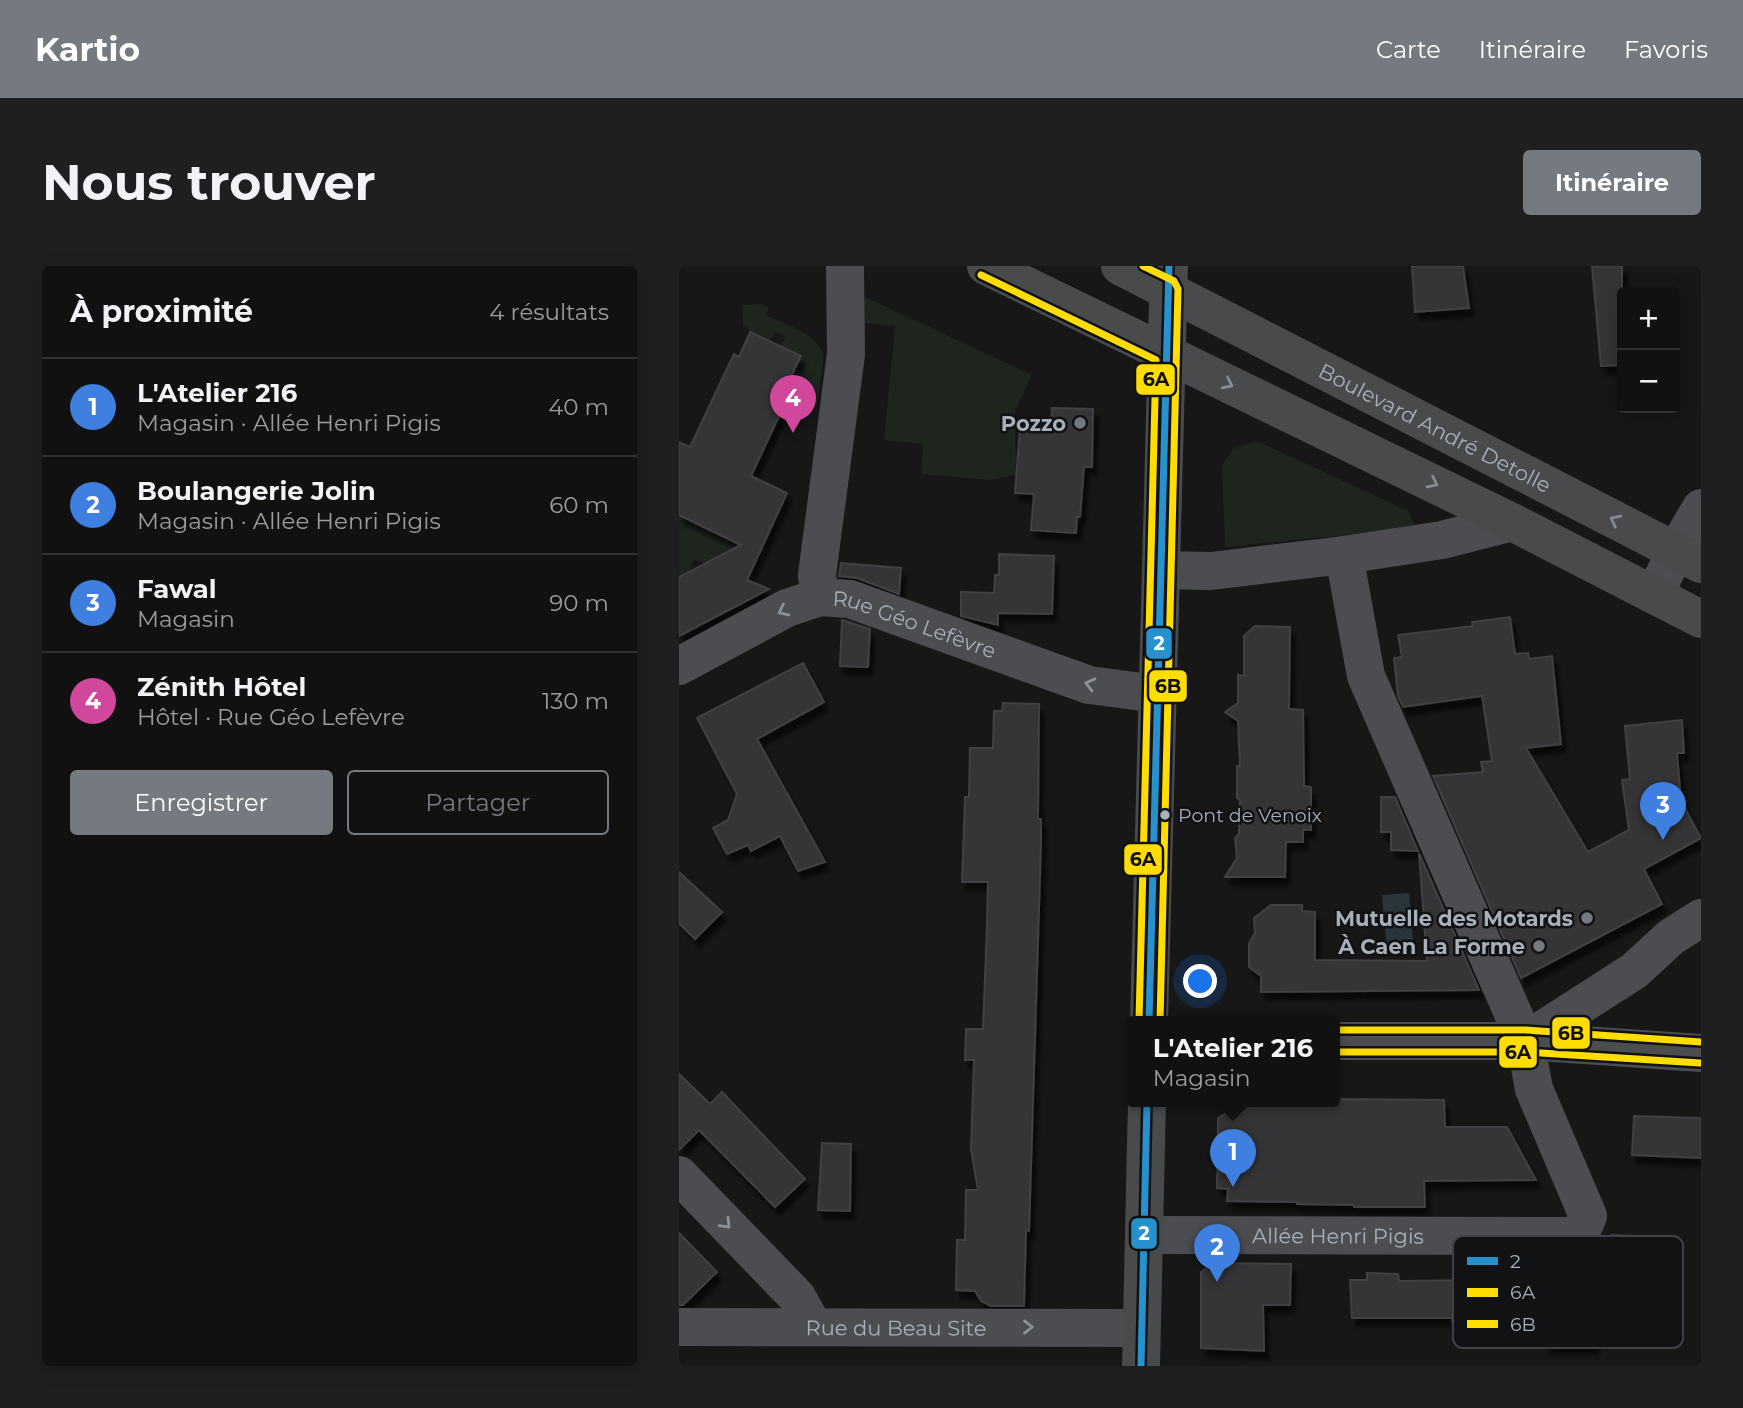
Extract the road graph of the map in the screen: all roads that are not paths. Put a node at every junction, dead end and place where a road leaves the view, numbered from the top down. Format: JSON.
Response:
{"nodes":[{"id":1,"x":845,"y":266,"type":"edge"},
{"id":2,"x":986,"y":266,"type":"edge"},
{"id":3,"x":1120,"y":266,"type":"edge"},
{"id":4,"x":1168,"y":307,"type":"edge"},
{"id":5,"x":1701,"y":508,"type":"edge"},
{"id":6,"x":1513,"y":522,"type":"junction"},
{"id":7,"x":1344,"y":555,"type":"junction"},
{"id":8,"x":1688,"y":557,"type":"edge"},
{"id":9,"x":1161,"y":570,"type":"junction"},
{"id":10,"x":1654,"y":595,"type":"junction"},
{"id":11,"x":820,"y":597,"type":"junction"},
{"id":12,"x":1701,"y":619,"type":"edge"},
{"id":13,"x":679,"y":666,"type":"edge"},
{"id":14,"x":1158,"y":694,"type":"junction"},
{"id":15,"x":1701,"y":918,"type":"edge"},
{"id":16,"x":1149,"y":1016,"type":"edge"},
{"id":17,"x":1340,"y":1041,"type":"edge"},
{"id":18,"x":1525,"y":1041,"type":"junction"},
{"id":19,"x":1701,"y":1053,"type":"edge"},
{"id":20,"x":1147,"y":1107,"type":"edge"},
{"id":21,"x":679,"y":1175,"type":"edge"},
{"id":22,"x":1144,"y":1236,"type":"junction"},
{"id":23,"x":679,"y":1326,"type":"edge"},
{"id":24,"x":813,"y":1326,"type":"junction"},
{"id":25,"x":1141,"y":1328,"type":"junction"},
{"id":26,"x":1141,"y":1366,"type":"edge"}],
"edges":[{"from":1,"to":11,"type":"street"},
{"from":2,"to":4,"type":"main road"},
{"from":3,"to":4,"type":"main road"},
{"from":4,"to":6,"type":"main road","one_way":true},
{"from":8,"to":4,"type":"main road","name":"Boulevard André Detolle","one_way":true},
{"from":4,"to":9,"type":"main road"},
{"from":5,"to":8,"type":"street"},
{"from":6,"to":7,"type":"street"},
{"from":6,"to":10,"type":"main road"},
{"from":7,"to":9,"type":"street"},
{"from":7,"to":18,"type":"street"},
{"from":8,"to":10,"type":"street"},
{"from":9,"to":14,"type":"main road"},
{"from":10,"to":12,"type":"main road"},
{"from":11,"to":13,"type":"street","name":"Rue Géo Lefèvre","one_way":true},
{"from":14,"to":11,"type":"street","name":"Rue Géo Lefèvre","one_way":true},
{"from":14,"to":16,"type":"main road"},
{"from":15,"to":18,"type":"street"},
{"from":17,"to":18,"type":"street"},
{"from":18,"to":19,"type":"street"},
{"from":18,"to":22,"type":"street","name":"Allée Henri Pigis"},
{"from":20,"to":22,"type":"main road"},
{"from":21,"to":24,"type":"street","name":"Rue du Beau Site","one_way":true},
{"from":22,"to":25,"type":"main road"},
{"from":23,"to":24,"type":"street"},
{"from":24,"to":25,"type":"street","name":"Rue du Beau Site","one_way":true},
{"from":25,"to":26,"type":"main road"}]}
